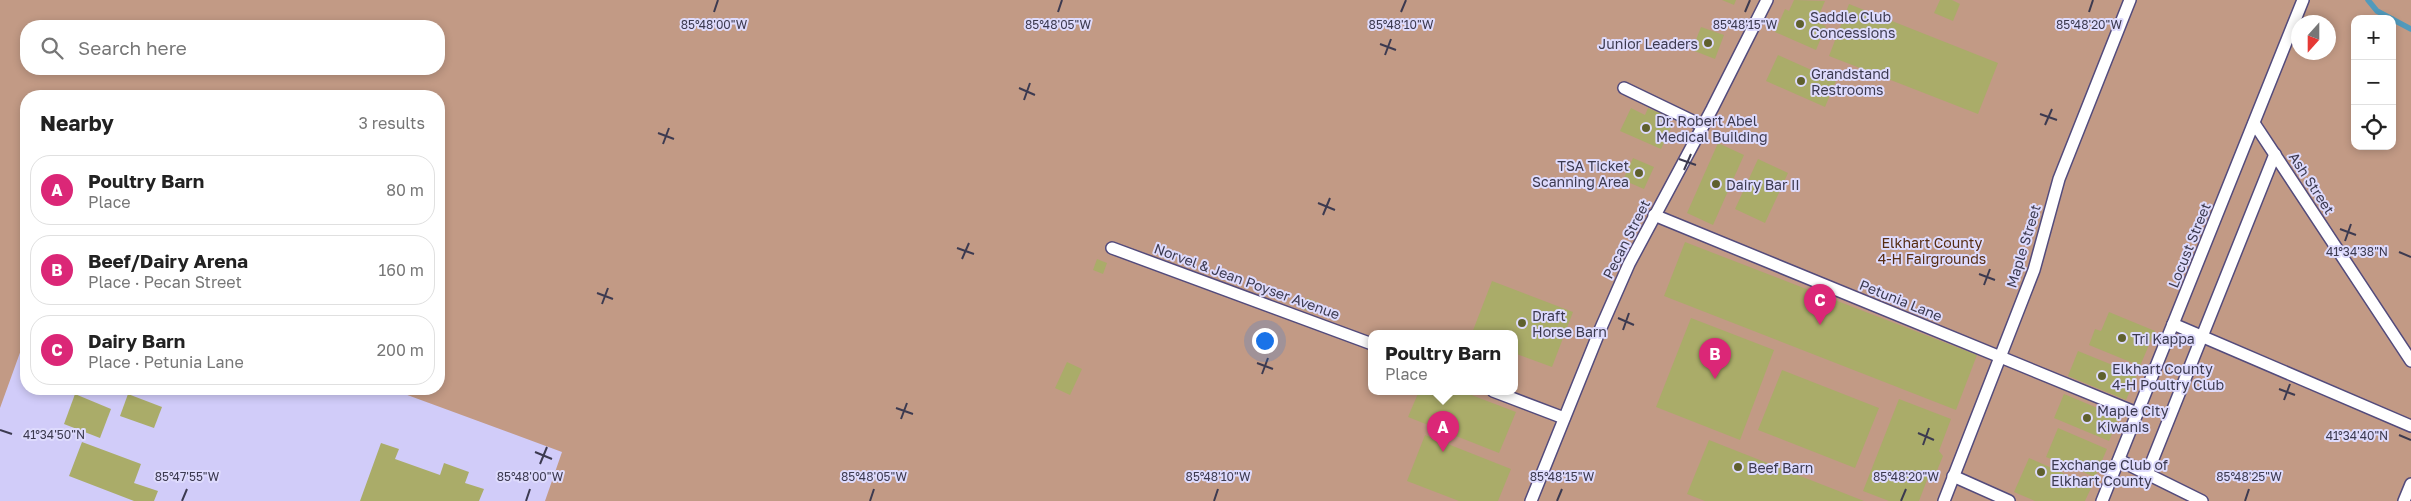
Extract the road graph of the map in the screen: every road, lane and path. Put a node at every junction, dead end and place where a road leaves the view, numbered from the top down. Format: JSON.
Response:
{"nodes":[{"id":1,"x":1767,"y":0,"type":"edge"},
{"id":2,"x":2130,"y":0,"type":"edge"},
{"id":3,"x":2303,"y":0,"type":"edge"},
{"id":4,"x":1624,"y":88,"type":"dead end"},
{"id":5,"x":2254,"y":123,"type":"junction"},
{"id":6,"x":1703,"y":126,"type":"junction"},
{"id":7,"x":2274,"y":154,"type":"junction"},
{"id":8,"x":1654,"y":216,"type":"junction"},
{"id":9,"x":1112,"y":248,"type":"dead end"},
{"id":10,"x":2173,"y":324,"type":"junction"},
{"id":11,"x":2202,"y":336,"type":"junction"},
{"id":12,"x":1368,"y":343,"type":"edge"},
{"id":13,"x":2000,"y":357,"type":"junction"},
{"id":14,"x":2411,"y":361,"type":"edge"},
{"id":15,"x":1504,"y":395,"type":"edge"},
{"id":16,"x":2137,"y":413,"type":"junction"},
{"id":17,"x":1564,"y":418,"type":"junction"},
{"id":18,"x":2411,"y":426,"type":"edge"},
{"id":19,"x":2118,"y":460,"type":"junction"},
{"id":20,"x":2147,"y":474,"type":"junction"},
{"id":21,"x":1953,"y":476,"type":"junction"},
{"id":22,"x":2411,"y":484,"type":"edge"},
{"id":23,"x":1531,"y":501,"type":"edge"},
{"id":24,"x":1944,"y":501,"type":"edge"},
{"id":25,"x":2009,"y":501,"type":"edge"},
{"id":26,"x":2102,"y":501,"type":"edge"},
{"id":27,"x":2202,"y":501,"type":"edge"},
{"id":28,"x":2404,"y":501,"type":"edge"}],
"edges":[{"from":1,"to":6,"type":"street","name":"Pecan Street"},
{"from":2,"to":13,"type":"street","name":"Maple Street"},
{"from":3,"to":5,"type":"street","name":"Locust Street"},
{"from":4,"to":6,"type":"street"},
{"from":5,"to":7,"type":"street","name":"Ash Street"},
{"from":5,"to":10,"type":"street","name":"Locust Street"},
{"from":6,"to":8,"type":"street","name":"Pecan Street"},
{"from":7,"to":11,"type":"street"},
{"from":7,"to":14,"type":"street","name":"Ash Street"},
{"from":8,"to":13,"type":"street","name":"Petunia Lane"},
{"from":8,"to":17,"type":"street","name":"Pecan Street"},
{"from":9,"to":12,"type":"street","name":"Norvel & Jean Poyser Avenue"},
{"from":10,"to":11,"type":"street"},
{"from":10,"to":16,"type":"street","name":"Locust Street"},
{"from":11,"to":18,"type":"street"},
{"from":11,"to":20,"type":"street"},
{"from":13,"to":16,"type":"street","name":"Petunia Lane"},
{"from":13,"to":21,"type":"street","name":"Maple Street"},
{"from":15,"to":17,"type":"street"},
{"from":16,"to":19,"type":"street","name":"Locust Street"},
{"from":17,"to":23,"type":"street","name":"Pecan Street"},
{"from":19,"to":20,"type":"street"},
{"from":19,"to":26,"type":"street","name":"Locust Street"},
{"from":20,"to":27,"type":"street"},
{"from":21,"to":24,"type":"street","name":"Maple Street"},
{"from":21,"to":25,"type":"street"},
{"from":22,"to":28,"type":"street"}]}
